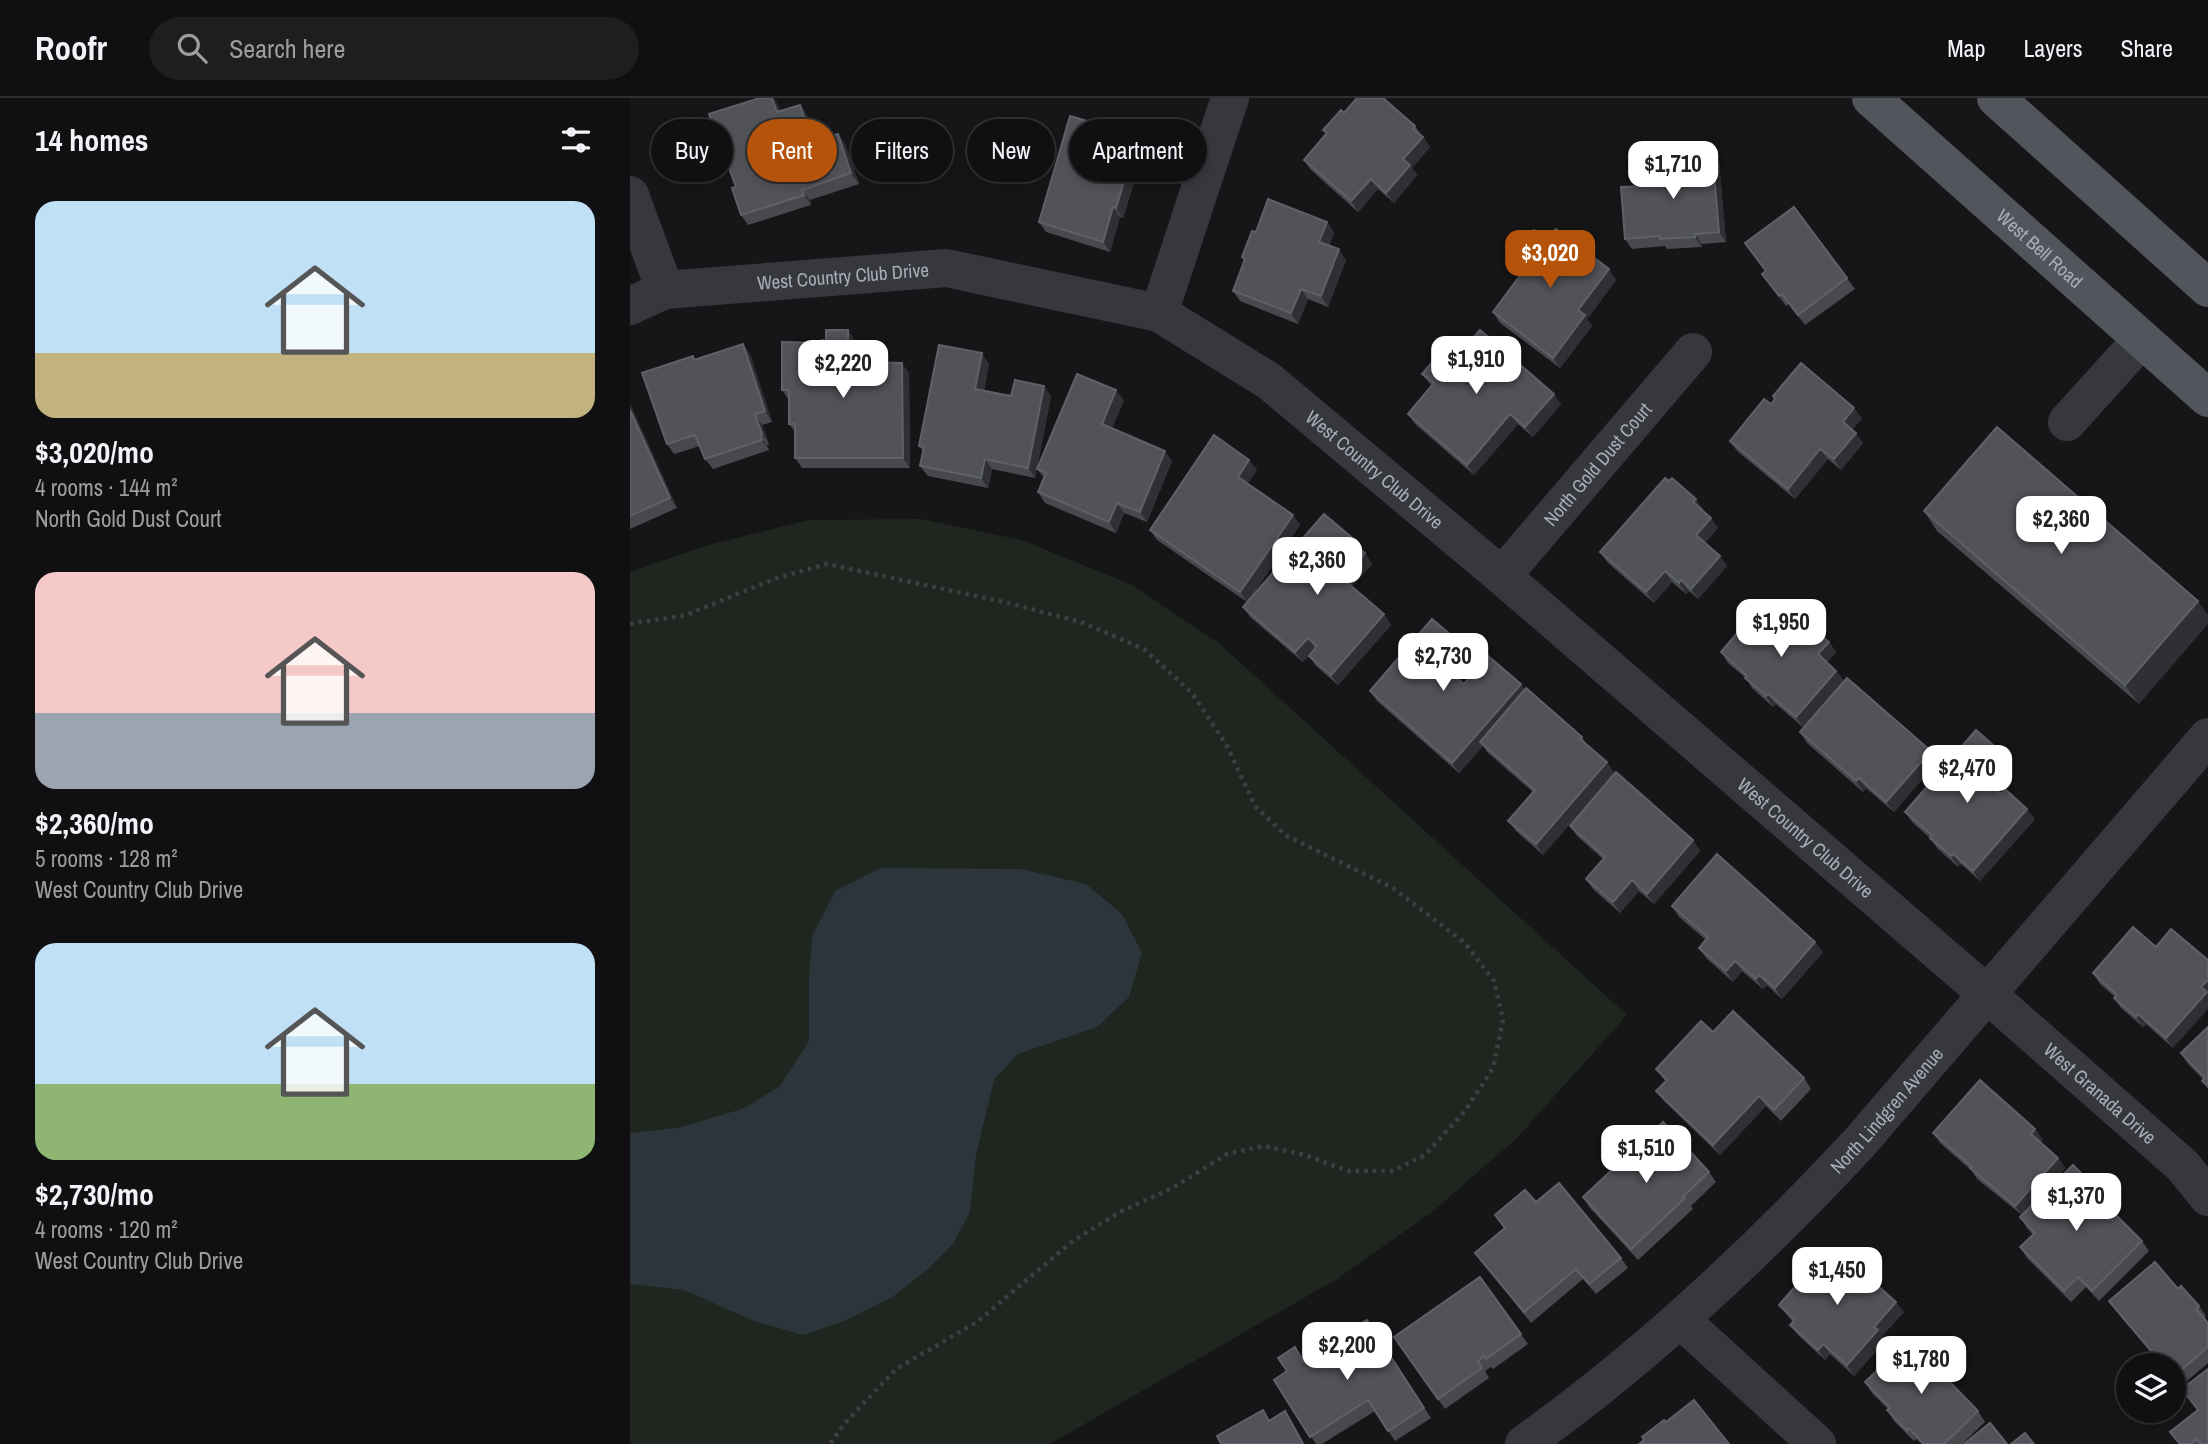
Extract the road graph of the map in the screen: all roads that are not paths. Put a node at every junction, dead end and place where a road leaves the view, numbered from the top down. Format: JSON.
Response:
{"nodes":[{"id":1,"x":1230,"y":98,"type":"edge"},
{"id":2,"x":1871,"y":98,"type":"edge"},
{"id":3,"x":1996,"y":98,"type":"edge"},
{"id":4,"x":630,"y":195,"type":"edge"},
{"id":5,"x":2208,"y":288,"type":"edge"},
{"id":6,"x":665,"y":290,"type":"junction"},
{"id":7,"x":630,"y":306,"type":"edge"},
{"id":8,"x":1158,"y":313,"type":"junction"},
{"id":9,"x":2141,"y":339,"type":"junction"},
{"id":10,"x":1693,"y":352,"type":"dead end"},
{"id":11,"x":2208,"y":398,"type":"edge"},
{"id":12,"x":2067,"y":422,"type":"dead end"},
{"id":13,"x":1502,"y":576,"type":"junction"},
{"id":14,"x":2208,"y":737,"type":"edge"},
{"id":15,"x":1987,"y":994,"type":"junction"},
{"id":16,"x":2208,"y":1197,"type":"edge"},
{"id":17,"x":1681,"y":1320,"type":"junction"},
{"id":18,"x":1524,"y":1444,"type":"edge"},
{"id":19,"x":1816,"y":1444,"type":"edge"}],
"edges":[{"from":1,"to":8,"type":"street"},
{"from":2,"to":9,"type":"main road","name":"West Bell Road"},
{"from":3,"to":5,"type":"main road"},
{"from":4,"to":6,"type":"street"},
{"from":6,"to":7,"type":"street","name":"West Country Club Drive"},
{"from":6,"to":8,"type":"street","name":"West Country Club Drive"},
{"from":8,"to":13,"type":"street","name":"West Country Club Drive"},
{"from":9,"to":11,"type":"main road","name":"West Bell Road"},
{"from":9,"to":12,"type":"street"},
{"from":10,"to":13,"type":"street","name":"North Gold Dust Court"},
{"from":13,"to":15,"type":"street","name":"West Country Club Drive"},
{"from":14,"to":15,"type":"street","name":"North Lindgren Avenue"},
{"from":15,"to":16,"type":"street","name":"West Granada Drive"},
{"from":15,"to":17,"type":"street","name":"North Lindgren Avenue"},
{"from":17,"to":18,"type":"street","name":"North Lindgren Avenue"},
{"from":17,"to":19,"type":"street"}]}
